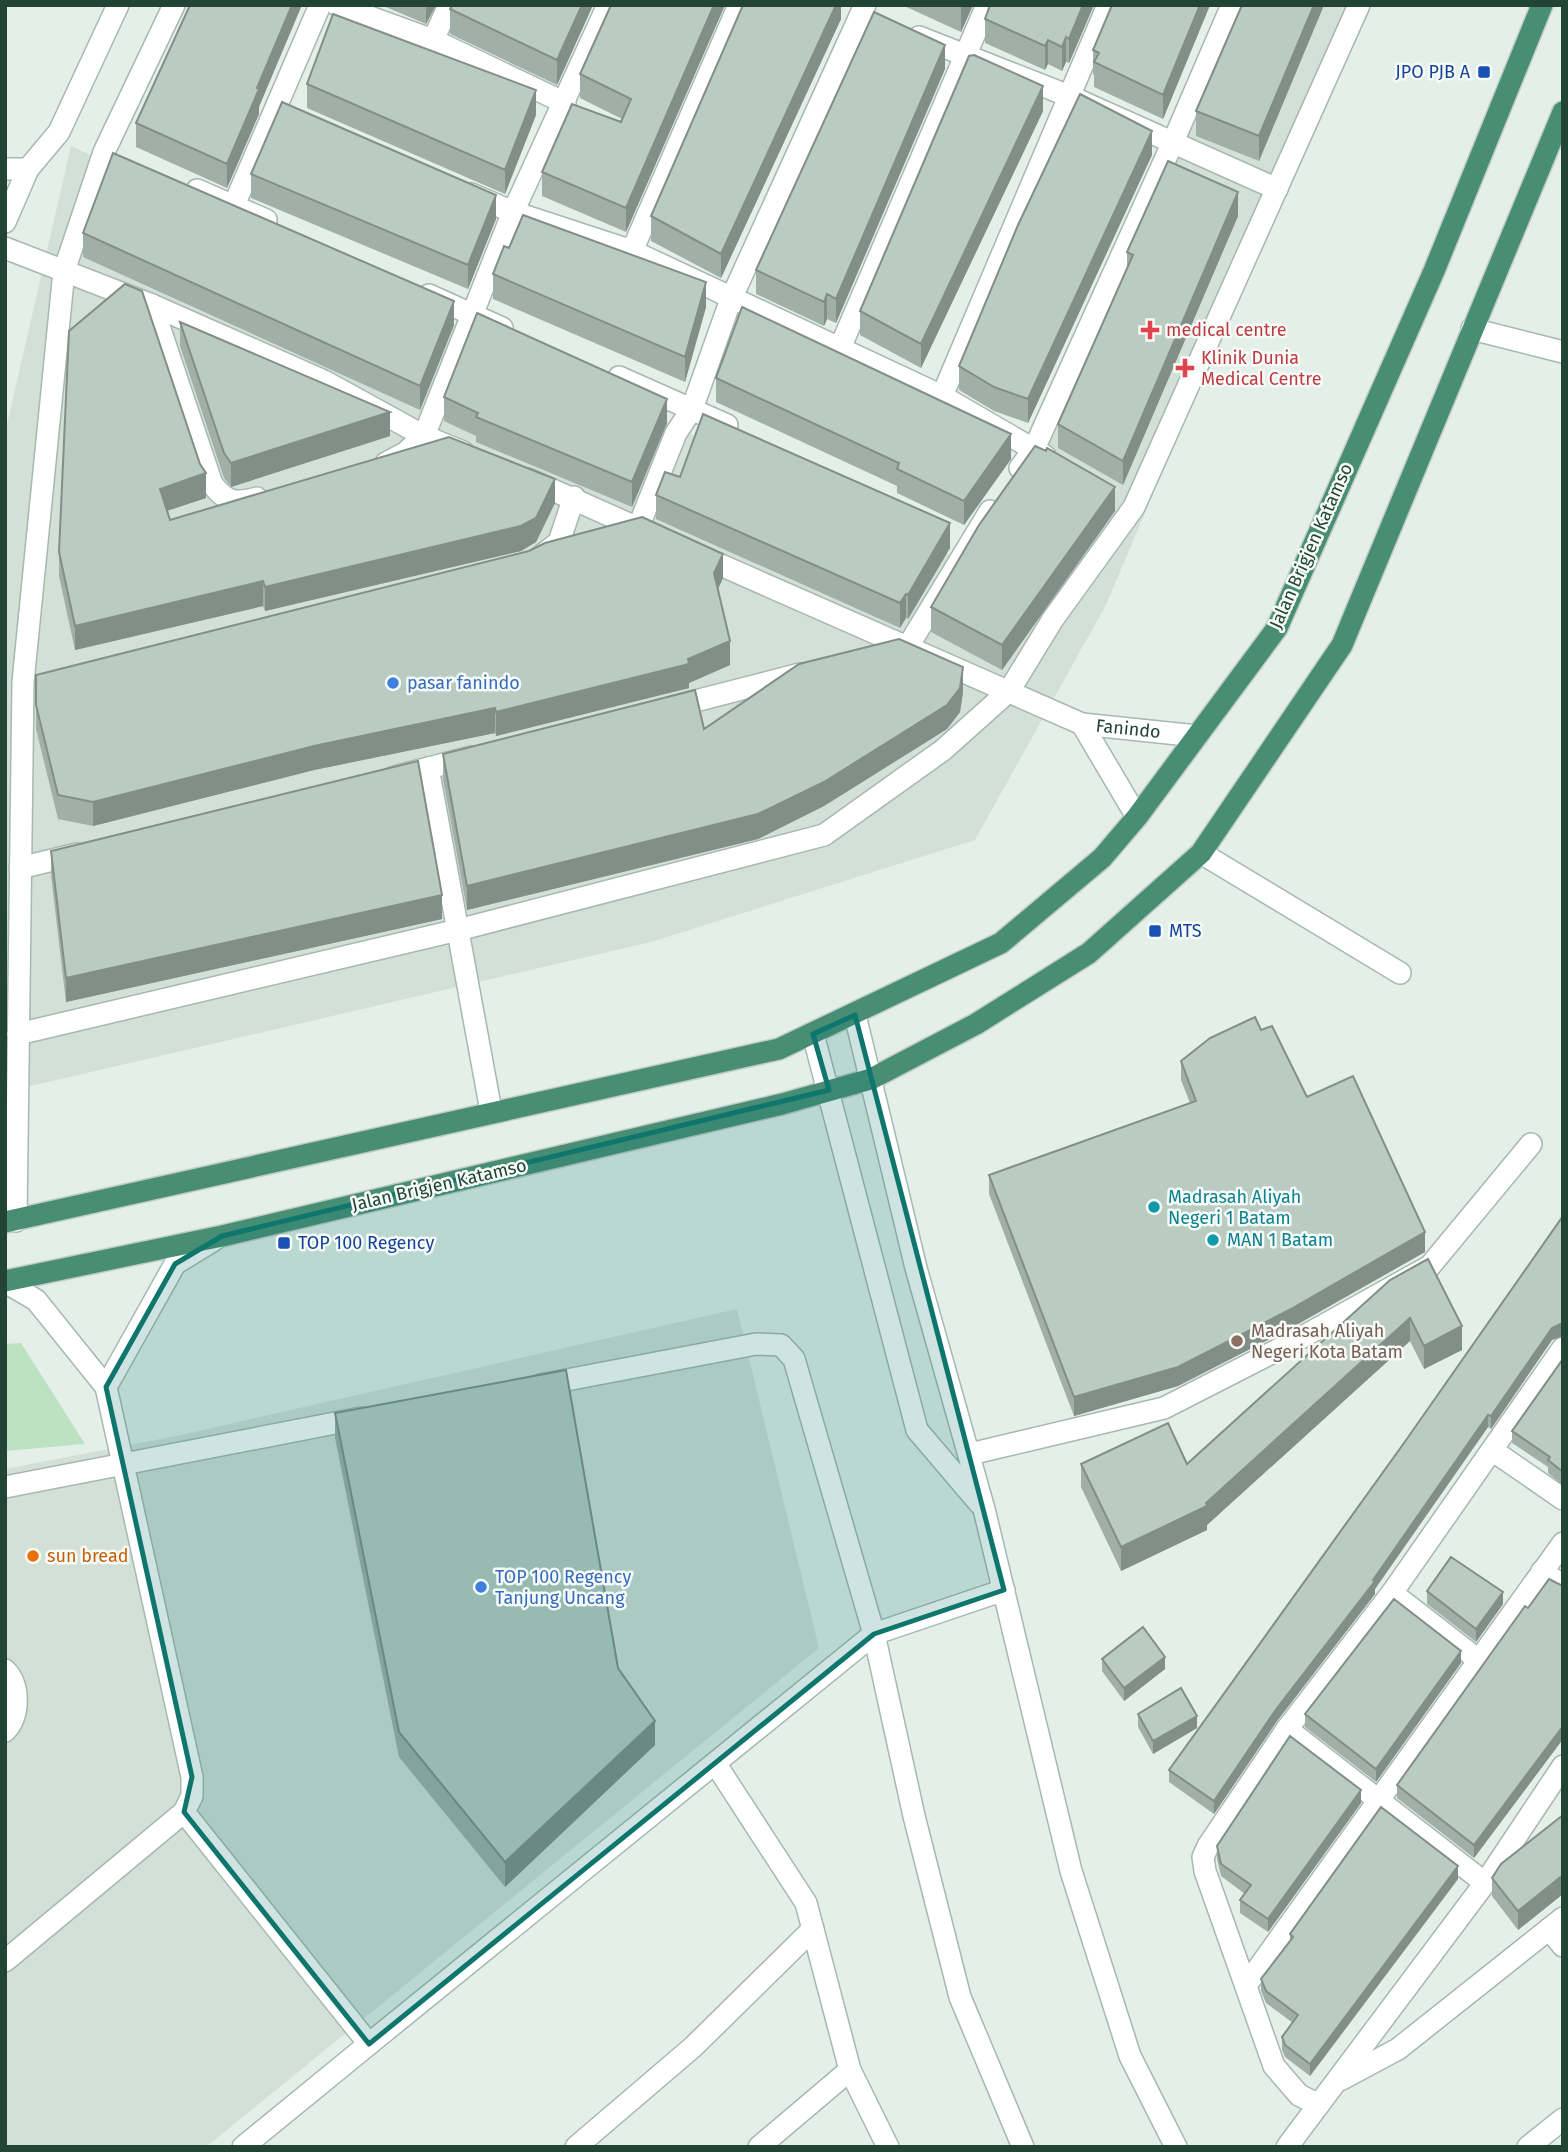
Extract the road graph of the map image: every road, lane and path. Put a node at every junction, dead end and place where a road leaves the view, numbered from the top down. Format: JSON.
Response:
{"nodes":[{"id":1,"x":118,"y":5,"type":"edge"},
{"id":2,"x":174,"y":5,"type":"edge"},
{"id":3,"x":320,"y":5,"type":"edge"},
{"id":4,"x":337,"y":5,"type":"edge"},
{"id":5,"x":449,"y":5,"type":"edge"},
{"id":6,"x":608,"y":5,"type":"edge"},
{"id":7,"x":739,"y":5,"type":"edge"},
{"id":8,"x":987,"y":5,"type":"edge"},
{"id":9,"x":1108,"y":5,"type":"edge"},
{"id":10,"x":1232,"y":5,"type":"edge"},
{"id":11,"x":1359,"y":5,"type":"edge"},
{"id":12,"x":1542,"y":5,"type":"edge"},
{"id":13,"x":856,"y":8,"type":"edge"},
{"id":14,"x":433,"y":40,"type":"junction"},
{"id":15,"x":964,"y":57,"type":"junction"},
{"id":16,"x":1069,"y":96,"type":"junction"},
{"id":17,"x":565,"y":103,"type":"junction"},
{"id":18,"x":273,"y":108,"type":"junction"},
{"id":19,"x":1563,"y":112,"type":"edge"},
{"id":20,"x":298,"y":119,"type":"edge"},
{"id":21,"x":1174,"y":142,"type":"junction"},
{"id":22,"x":104,"y":152,"type":"junction"},
{"id":23,"x":128,"y":161,"type":"edge"},
{"id":24,"x":5,"y":169,"type":"edge"},
{"id":25,"x":28,"y":169,"type":"junction"},
{"id":26,"x":175,"y":181,"type":"edge"},
{"id":27,"x":450,"y":185,"type":"edge"},
{"id":28,"x":1277,"y":189,"type":"junction"},
{"id":29,"x":234,"y":205,"type":"junction"},
{"id":30,"x":513,"y":212,"type":"junction"},
{"id":31,"x":5,"y":222,"type":"edge"},
{"id":32,"x":284,"y":228,"type":"edge"},
{"id":33,"x":5,"y":248,"type":"edge"},
{"id":34,"x":632,"y":251,"type":"junction"},
{"id":35,"x":64,"y":271,"type":"junction"},
{"id":36,"x":410,"y":286,"type":"edge"},
{"id":37,"x":731,"y":299,"type":"junction"},
{"id":38,"x":152,"y":305,"type":"junction"},
{"id":39,"x":473,"y":315,"type":"junction"},
{"id":40,"x":1472,"y":329,"type":"junction"},
{"id":41,"x":522,"y":336,"type":"edge"},
{"id":42,"x":840,"y":348,"type":"junction"},
{"id":43,"x":1563,"y":352,"type":"edge"},
{"id":44,"x":595,"y":367,"type":"edge"},
{"id":45,"x":942,"y":396,"type":"junction"},
{"id":46,"x":692,"y":409,"type":"junction"},
{"id":47,"x":743,"y":433,"type":"edge"},
{"id":48,"x":424,"y":436,"type":"junction"},
{"id":49,"x":1034,"y":449,"type":"junction"},
{"id":50,"x":486,"y":461,"type":"edge"},
{"id":51,"x":1067,"y":468,"type":"edge"},
{"id":52,"x":362,"y":471,"type":"edge"},
{"id":53,"x":511,"y":472,"type":"edge"},
{"id":54,"x":274,"y":494,"type":"edge"},
{"id":55,"x":1112,"y":494,"type":"edge"},
{"id":56,"x":574,"y":497,"type":"junction"},
{"id":57,"x":1135,"y":508,"type":"junction"},
{"id":58,"x":638,"y":528,"type":"junction"},
{"id":59,"x":527,"y":563,"type":"edge"},
{"id":60,"x":906,"y":648,"type":"junction"},
{"id":61,"x":867,"y":658,"type":"edge"},
{"id":62,"x":827,"y":668,"type":"edge"},
{"id":63,"x":50,"y":676,"type":"edge"},
{"id":64,"x":23,"y":682,"type":"junction"},
{"id":65,"x":1009,"y":691,"type":"junction"},
{"id":66,"x":654,"y":711,"type":"edge"},
{"id":67,"x":1082,"y":724,"type":"junction"},
{"id":68,"x":1197,"y":736,"type":"junction"},
{"id":69,"x":494,"y":752,"type":"edge"},
{"id":70,"x":428,"y":768,"type":"junction"},
{"id":71,"x":373,"y":782,"type":"edge"},
{"id":72,"x":1137,"y":817,"type":"junction"},
{"id":73,"x":102,"y":848,"type":"edge"},
{"id":74,"x":1201,"y":853,"type":"junction"},
{"id":75,"x":20,"y":868,"type":"junction"},
{"id":76,"x":458,"y":930,"type":"junction"},
{"id":77,"x":1400,"y":973,"type":"dead end"},
{"id":78,"x":855,"y":1015,"type":"junction"},
{"id":79,"x":18,"y":1034,"type":"junction"},
{"id":80,"x":813,"y":1034,"type":"junction"},
{"id":81,"x":871,"y":1079,"type":"junction"},
{"id":82,"x":829,"y":1090,"type":"junction"},
{"id":83,"x":491,"y":1111,"type":"junction"},
{"id":84,"x":1531,"y":1144,"type":"dead end"},
{"id":85,"x":11,"y":1221,"type":"edge"},
{"id":86,"x":222,"y":1236,"type":"junction"},
{"id":87,"x":5,"y":1281,"type":"edge"},
{"id":88,"x":1563,"y":1348,"type":"edge"},
{"id":89,"x":106,"y":1387,"type":"junction"},
{"id":90,"x":513,"y":1390,"type":"edge"},
{"id":91,"x":379,"y":1415,"type":"edge"},
{"id":92,"x":1492,"y":1450,"type":"junction"},
{"id":93,"x":970,"y":1454,"type":"junction"},
{"id":94,"x":123,"y":1463,"type":"junction"},
{"id":95,"x":5,"y":1487,"type":"edge"},
{"id":96,"x":1563,"y":1499,"type":"edge"},
{"id":97,"x":984,"y":1509,"type":"junction"},
{"id":98,"x":1563,"y":1543,"type":"edge"},
{"id":99,"x":1542,"y":1571,"type":"junction"},
{"id":100,"x":1563,"y":1586,"type":"edge"},
{"id":101,"x":1004,"y":1590,"type":"junction"},
{"id":102,"x":1392,"y":1593,"type":"junction"},
{"id":103,"x":874,"y":1634,"type":"junction"},
{"id":104,"x":1477,"y":1659,"type":"junction"},
{"id":105,"x":5,"y":1670,"type":"edge"},
{"id":106,"x":1287,"y":1729,"type":"junction"},
{"id":107,"x":5,"y":1731,"type":"edge"},
{"id":108,"x":715,"y":1763,"type":"junction"},
{"id":109,"x":1563,"y":1766,"type":"edge"},
{"id":110,"x":1378,"y":1798,"type":"junction"},
{"id":111,"x":184,"y":1812,"type":"junction"},
{"id":112,"x":1485,"y":1883,"type":"junction"},
{"id":113,"x":813,"y":1930,"type":"junction"},
{"id":114,"x":1558,"y":1931,"type":"edge"},
{"id":115,"x":5,"y":1961,"type":"edge"},
{"id":116,"x":1247,"y":1984,"type":"junction"},
{"id":117,"x":369,"y":2044,"type":"junction"},
{"id":118,"x":850,"y":2070,"type":"junction"},
{"id":119,"x":1336,"y":2082,"type":"junction"},
{"id":120,"x":1317,"y":2105,"type":"junction"},
{"id":121,"x":1563,"y":2119,"type":"edge"},
{"id":122,"x":1290,"y":2146,"type":"edge"},
{"id":123,"x":243,"y":2147,"type":"edge"},
{"id":124,"x":576,"y":2147,"type":"edge"},
{"id":125,"x":759,"y":2147,"type":"edge"},
{"id":126,"x":888,"y":2147,"type":"edge"},
{"id":127,"x":1023,"y":2147,"type":"edge"},
{"id":128,"x":1176,"y":2147,"type":"edge"},
{"id":129,"x":1528,"y":2147,"type":"edge"}],
"edges":[{"from":1,"to":25,"type":"street"},
{"from":2,"to":22,"type":"street"},
{"from":3,"to":18,"type":"street"},
{"from":4,"to":14,"type":"street"},
{"from":5,"to":14,"type":"street"},
{"from":6,"to":17,"type":"street"},
{"from":7,"to":34,"type":"street"},
{"from":8,"to":15,"type":"street"},
{"from":9,"to":16,"type":"street"},
{"from":10,"to":21,"type":"street"},
{"from":11,"to":28,"type":"street"},
{"from":12,"to":68,"type":"highway","name":"Jalan Brigjen Katamso"},
{"from":13,"to":15,"type":"street"},
{"from":13,"to":37,"type":"street"},
{"from":14,"to":17,"type":"street"},
{"from":15,"to":16,"type":"street"},
{"from":15,"to":42,"type":"street"},
{"from":16,"to":21,"type":"street"},
{"from":16,"to":45,"type":"street"},
{"from":17,"to":30,"type":"street"},
{"from":18,"to":20,"type":"street"},
{"from":18,"to":29,"type":"street"},
{"from":19,"to":40,"type":"highway","name":"Jalan Brigjen Katamso"},
{"from":21,"to":28,"type":"street"},
{"from":21,"to":49,"type":"street"},
{"from":22,"to":23,"type":"street"},
{"from":22,"to":35,"type":"street"},
{"from":24,"to":25,"type":"street"},
{"from":25,"to":31,"type":"street"},
{"from":26,"to":29,"type":"street"},
{"from":27,"to":30,"type":"street"},
{"from":28,"to":57,"type":"street"},
{"from":29,"to":32,"type":"street"},
{"from":30,"to":34,"type":"street"},
{"from":30,"to":39,"type":"street"},
{"from":33,"to":35,"type":"street"},
{"from":34,"to":37,"type":"street"},
{"from":35,"to":38,"type":"street"},
{"from":35,"to":64,"type":"street"},
{"from":36,"to":39,"type":"street"},
{"from":37,"to":42,"type":"street"},
{"from":37,"to":46,"type":"street"},
{"from":38,"to":48,"type":"street"},
{"from":38,"to":54,"type":"street"},
{"from":39,"to":41,"type":"street"},
{"from":39,"to":48,"type":"street"},
{"from":40,"to":43,"type":"street"},
{"from":40,"to":74,"type":"highway","name":"Jalan Brigjen Katamso"},
{"from":42,"to":45,"type":"street"},
{"from":44,"to":46,"type":"street"},
{"from":45,"to":49,"type":"street"},
{"from":46,"to":47,"type":"street"},
{"from":46,"to":58,"type":"street"},
{"from":48,"to":50,"type":"street"},
{"from":48,"to":52,"type":"street"},
{"from":49,"to":51,"type":"street"},
{"from":49,"to":60,"type":"street"},
{"from":53,"to":56,"type":"street"},
{"from":55,"to":57,"type":"street"},
{"from":56,"to":58,"type":"street"},
{"from":56,"to":59,"type":"street"},
{"from":57,"to":65,"type":"street"},
{"from":58,"to":60,"type":"street"},
{"from":60,"to":61,"type":"street"},
{"from":60,"to":65,"type":"street"},
{"from":62,"to":66,"type":"street"},
{"from":63,"to":64,"type":"street"},
{"from":64,"to":75,"type":"street"},
{"from":65,"to":67,"type":"street"},
{"from":65,"to":76,"type":"street"},
{"from":67,"to":68,"type":"street","name":"Fanindo"},
{"from":67,"to":72,"type":"street","name":"Fanindo"},
{"from":68,"to":72,"type":"highway","name":"Jalan Brigjen Katamso"},
{"from":69,"to":70,"type":"street"},
{"from":70,"to":71,"type":"street"},
{"from":70,"to":76,"type":"street"},
{"from":72,"to":78,"type":"highway","name":"Jalan Brigjen Katamso"},
{"from":73,"to":75,"type":"street"},
{"from":74,"to":77,"type":"street"},
{"from":74,"to":81,"type":"highway","name":"Jalan Brigjen Katamso"},
{"from":75,"to":79,"type":"street"},
{"from":76,"to":79,"type":"street"},
{"from":76,"to":83,"type":"street"},
{"from":78,"to":80,"type":"highway","name":"Jalan Brigjen Katamso"},
{"from":78,"to":81,"type":"street"},
{"from":79,"to":85,"type":"street"},
{"from":80,"to":82,"type":"street"},
{"from":80,"to":83,"type":"highway","name":"Jalan Brigjen Katamso"},
{"from":81,"to":82,"type":"highway","name":"Jalan Brigjen Katamso"},
{"from":81,"to":93,"type":"street"},
{"from":82,"to":86,"type":"highway","name":"Jalan Brigjen Katamso"},
{"from":82,"to":97,"type":"street"},
{"from":83,"to":85,"type":"highway","name":"Jalan Brigjen Katamso"},
{"from":84,"to":93,"type":"street"},
{"from":86,"to":87,"type":"highway","name":"Jalan Brigjen Katamso"},
{"from":86,"to":89,"type":"street"},
{"from":87,"to":89,"type":"street"},
{"from":88,"to":92,"type":"street"},
{"from":89,"to":94,"type":"street"},
{"from":90,"to":103,"type":"street"},
{"from":91,"to":94,"type":"street"},
{"from":92,"to":96,"type":"street"},
{"from":92,"to":102,"type":"street"},
{"from":93,"to":97,"type":"street"},
{"from":94,"to":95,"type":"street"},
{"from":94,"to":111,"type":"street"},
{"from":97,"to":101,"type":"street"},
{"from":98,"to":99,"type":"street"},
{"from":99,"to":100,"type":"street"},
{"from":99,"to":104,"type":"street"},
{"from":101,"to":103,"type":"street"},
{"from":101,"to":128,"type":"street"},
{"from":102,"to":104,"type":"street"},
{"from":102,"to":106,"type":"street"},
{"from":103,"to":108,"type":"street"},
{"from":103,"to":127,"type":"street"},
{"from":104,"to":110,"type":"street"},
{"from":105,"to":107,"type":"street"},
{"from":106,"to":110,"type":"street"},
{"from":106,"to":116,"type":"street"},
{"from":108,"to":113,"type":"street"},
{"from":108,"to":117,"type":"street"},
{"from":109,"to":112,"type":"street"},
{"from":110,"to":112,"type":"street"},
{"from":110,"to":116,"type":"street"},
{"from":111,"to":115,"type":"street"},
{"from":111,"to":117,"type":"street"},
{"from":112,"to":119,"type":"street"},
{"from":113,"to":118,"type":"street"},
{"from":113,"to":124,"type":"street"},
{"from":114,"to":119,"type":"street"},
{"from":116,"to":120,"type":"street"},
{"from":117,"to":123,"type":"street"},
{"from":118,"to":125,"type":"street"},
{"from":118,"to":126,"type":"street"},
{"from":119,"to":120,"type":"street"},
{"from":120,"to":122,"type":"street"},
{"from":121,"to":129,"type":"street"}]}
